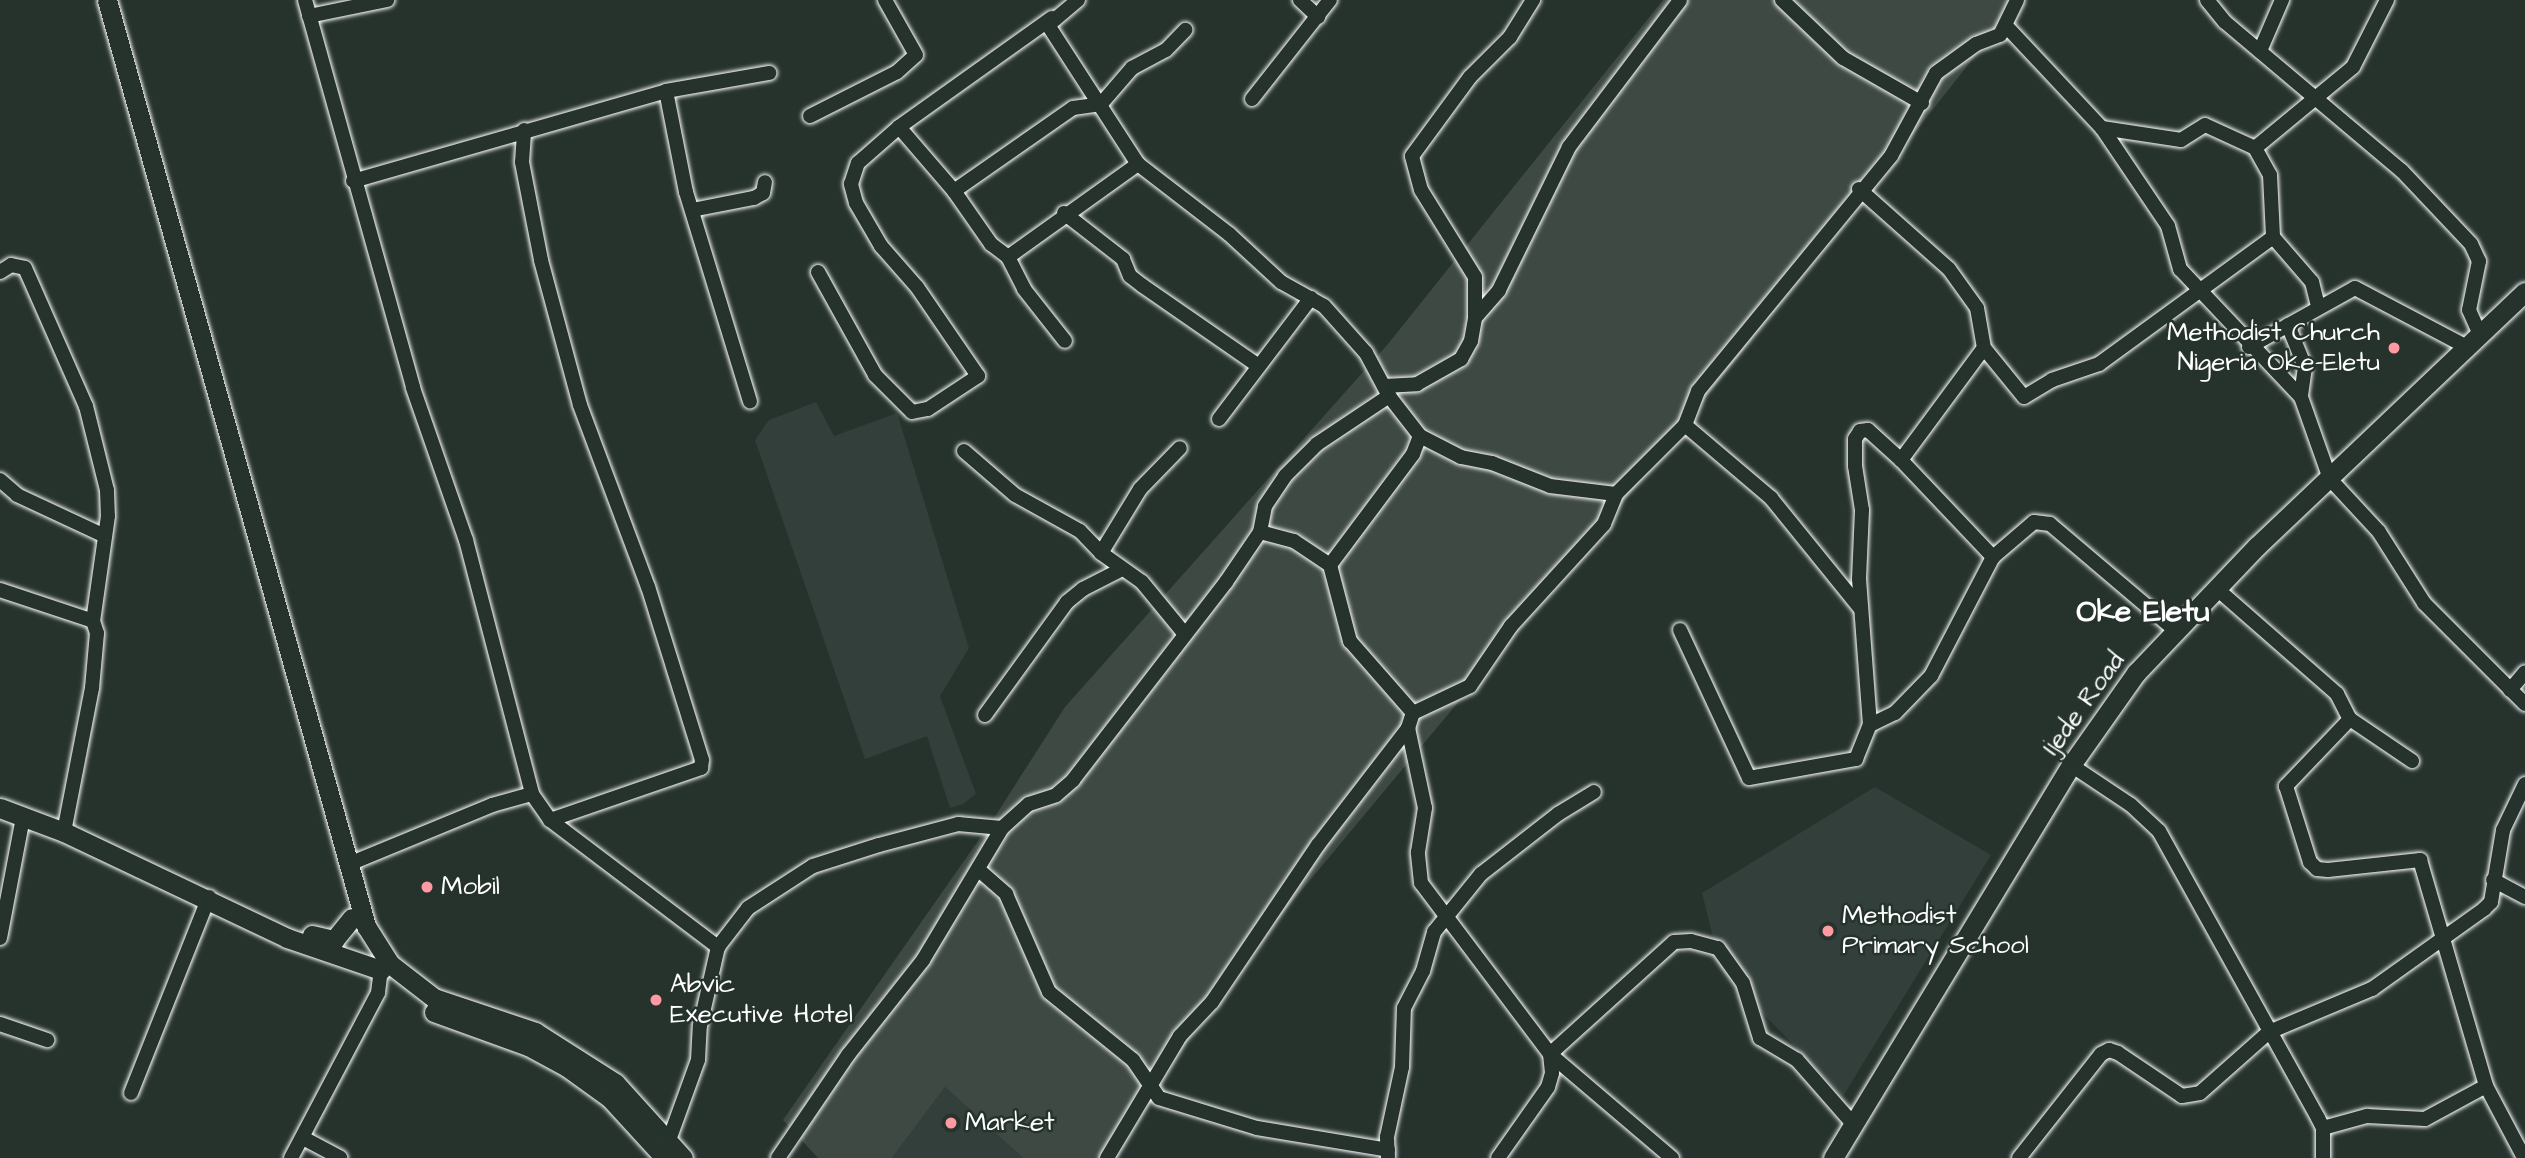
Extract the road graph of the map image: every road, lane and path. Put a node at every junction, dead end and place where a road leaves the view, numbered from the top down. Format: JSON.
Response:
{"nodes":[{"id":1,"x":96,"y":0,"type":"edge"},
{"id":2,"x":107,"y":0,"type":"edge"},
{"id":3,"x":305,"y":0,"type":"edge"},
{"id":4,"x":387,"y":0,"type":"edge"},
{"id":5,"x":885,"y":0,"type":"edge"},
{"id":6,"x":1078,"y":0,"type":"edge"},
{"id":7,"x":1300,"y":0,"type":"edge"},
{"id":8,"x":1329,"y":0,"type":"edge"},
{"id":9,"x":1534,"y":0,"type":"edge"},
{"id":10,"x":1680,"y":0,"type":"edge"},
{"id":11,"x":1782,"y":0,"type":"edge"},
{"id":12,"x":2017,"y":0,"type":"edge"},
{"id":13,"x":2207,"y":0,"type":"edge"},
{"id":14,"x":2282,"y":0,"type":"edge"},
{"id":15,"x":2387,"y":0,"type":"edge"},
{"id":16,"x":309,"y":16,"type":"junction"},
{"id":17,"x":1053,"y":17,"type":"junction"},
{"id":18,"x":1318,"y":17,"type":"junction"},
{"id":19,"x":2007,"y":27,"type":"junction"},
{"id":20,"x":1185,"y":30,"type":"dead end"},
{"id":21,"x":2260,"y":51,"type":"junction"},
{"id":22,"x":769,"y":73,"type":"dead end"},
{"id":23,"x":666,"y":91,"type":"junction"},
{"id":24,"x":2313,"y":96,"type":"junction"},
{"id":25,"x":1252,"y":99,"type":"dead end"},
{"id":26,"x":1922,"y":103,"type":"junction"},
{"id":27,"x":1101,"y":104,"type":"junction"},
{"id":28,"x":810,"y":116,"type":"dead end"},
{"id":29,"x":900,"y":127,"type":"junction"},
{"id":30,"x":2102,"y":128,"type":"junction"},
{"id":31,"x":524,"y":130,"type":"junction"},
{"id":32,"x":2255,"y":148,"type":"junction"},
{"id":33,"x":1138,"y":164,"type":"junction"},
{"id":34,"x":353,"y":181,"type":"junction"},
{"id":35,"x":765,"y":182,"type":"dead end"},
{"id":36,"x":1859,"y":189,"type":"junction"},
{"id":37,"x":954,"y":191,"type":"junction"},
{"id":38,"x":692,"y":210,"type":"junction"},
{"id":39,"x":1064,"y":213,"type":"junction"},
{"id":40,"x":2273,"y":237,"type":"junction"},
{"id":41,"x":1008,"y":257,"type":"junction"},
{"id":42,"x":0,"y":272,"type":"edge"},
{"id":43,"x":818,"y":272,"type":"dead end"},
{"id":44,"x":2197,"y":289,"type":"junction"},
{"id":45,"x":2525,"y":292,"type":"edge"},
{"id":46,"x":1311,"y":298,"type":"junction"},
{"id":47,"x":2318,"y":306,"type":"junction"},
{"id":48,"x":1475,"y":318,"type":"junction"},
{"id":49,"x":2288,"y":325,"type":"junction"},
{"id":50,"x":1065,"y":341,"type":"dead end"},
{"id":51,"x":2473,"y":341,"type":"junction"},
{"id":52,"x":2249,"y":347,"type":"junction"},
{"id":53,"x":1984,"y":348,"type":"junction"},
{"id":54,"x":1257,"y":365,"type":"junction"},
{"id":55,"x":1387,"y":391,"type":"junction"},
{"id":56,"x":2301,"y":397,"type":"junction"},
{"id":57,"x":750,"y":401,"type":"dead end"},
{"id":58,"x":1219,"y":419,"type":"dead end"},
{"id":59,"x":1685,"y":425,"type":"junction"},
{"id":60,"x":1420,"y":436,"type":"junction"},
{"id":61,"x":1180,"y":448,"type":"dead end"},
{"id":62,"x":228,"y":451,"type":"junction"},
{"id":63,"x":964,"y":451,"type":"dead end"},
{"id":64,"x":1901,"y":460,"type":"junction"},
{"id":65,"x":2330,"y":478,"type":"junction"},
{"id":66,"x":0,"y":480,"type":"edge"},
{"id":67,"x":1616,"y":494,"type":"junction"},
{"id":68,"x":1261,"y":532,"type":"junction"},
{"id":69,"x":106,"y":536,"type":"junction"},
{"id":70,"x":1101,"y":553,"type":"junction"},
{"id":71,"x":1993,"y":557,"type":"junction"},
{"id":72,"x":1330,"y":565,"type":"junction"},
{"id":73,"x":1122,"y":569,"type":"junction"},
{"id":74,"x":2216,"y":588,"type":"junction"},
{"id":75,"x":0,"y":590,"type":"edge"},
{"id":76,"x":1860,"y":608,"type":"junction"},
{"id":77,"x":93,"y":621,"type":"junction"},
{"id":78,"x":2175,"y":630,"type":"junction"},
{"id":79,"x":1680,"y":631,"type":"dead end"},
{"id":80,"x":1183,"y":632,"type":"junction"},
{"id":81,"x":2525,"y":673,"type":"edge"},
{"id":82,"x":2510,"y":690,"type":"junction"},
{"id":83,"x":2525,"y":704,"type":"edge"},
{"id":84,"x":1413,"y":706,"type":"junction"},
{"id":85,"x":985,"y":715,"type":"dead end"},
{"id":86,"x":2350,"y":719,"type":"junction"},
{"id":87,"x":1870,"y":725,"type":"junction"},
{"id":88,"x":1408,"y":729,"type":"junction"},
{"id":89,"x":2412,"y":761,"type":"dead end"},
{"id":90,"x":2071,"y":765,"type":"junction"},
{"id":91,"x":2525,"y":784,"type":"edge"},
{"id":92,"x":1594,"y":792,"type":"dead end"},
{"id":93,"x":532,"y":794,"type":"junction"},
{"id":94,"x":0,"y":808,"type":"edge"},
{"id":95,"x":23,"y":817,"type":"junction"},
{"id":96,"x":550,"y":820,"type":"junction"},
{"id":97,"x":1002,"y":828,"type":"junction"},
{"id":98,"x":64,"y":832,"type":"junction"},
{"id":99,"x":349,"y":864,"type":"junction"},
{"id":100,"x":980,"y":871,"type":"junction"},
{"id":101,"x":2493,"y":880,"type":"junction"},
{"id":102,"x":209,"y":897,"type":"junction"},
{"id":103,"x":2525,"y":897,"type":"edge"},
{"id":104,"x":1445,"y":916,"type":"junction"},
{"id":105,"x":352,"y":918,"type":"junction"},
{"id":106,"x":257,"y":921,"type":"junction"},
{"id":107,"x":0,"y":937,"type":"edge"},
{"id":108,"x":2442,"y":940,"type":"junction"},
{"id":109,"x":718,"y":947,"type":"junction"},
{"id":110,"x":381,"y":970,"type":"junction"},
{"id":111,"x":0,"y":1024,"type":"edge"},
{"id":112,"x":2269,"y":1032,"type":"junction"},
{"id":113,"x":47,"y":1040,"type":"dead end"},
{"id":114,"x":1550,"y":1054,"type":"junction"},
{"id":115,"x":1149,"y":1083,"type":"junction"},
{"id":116,"x":2486,"y":1086,"type":"junction"},
{"id":117,"x":131,"y":1093,"type":"dead end"},
{"id":118,"x":1853,"y":1124,"type":"junction"},
{"id":119,"x":2323,"y":1128,"type":"junction"},
{"id":120,"x":305,"y":1139,"type":"junction"},
{"id":121,"x":667,"y":1149,"type":"edge"},
{"id":122,"x":1388,"y":1154,"type":"edge"},
{"id":123,"x":2522,"y":1154,"type":"dead end"},
{"id":124,"x":1114,"y":1155,"type":"edge"},
{"id":125,"x":291,"y":1158,"type":"edge"},
{"id":126,"x":340,"y":1158,"type":"edge"},
{"id":127,"x":683,"y":1158,"type":"edge"},
{"id":128,"x":778,"y":1158,"type":"edge"},
{"id":129,"x":1498,"y":1158,"type":"edge"},
{"id":130,"x":1672,"y":1158,"type":"edge"},
{"id":131,"x":1833,"y":1158,"type":"edge"},
{"id":132,"x":2020,"y":1158,"type":"edge"},
{"id":133,"x":2323,"y":1158,"type":"edge"}],
"edges":[{"from":1,"to":62,"type":"main road"},
{"from":2,"to":62,"type":"main road"},
{"from":3,"to":16,"type":"street"},
{"from":4,"to":16,"type":"street"},
{"from":5,"to":28,"type":"street"},
{"from":6,"to":17,"type":"street"},
{"from":7,"to":18,"type":"street"},
{"from":8,"to":18,"type":"street"},
{"from":9,"to":48,"type":"street"},
{"from":10,"to":48,"type":"street"},
{"from":11,"to":26,"type":"street"},
{"from":12,"to":19,"type":"street"},
{"from":13,"to":21,"type":"street"},
{"from":14,"to":21,"type":"street"},
{"from":15,"to":24,"type":"street"},
{"from":16,"to":34,"type":"street"},
{"from":17,"to":27,"type":"street"},
{"from":17,"to":29,"type":"street"},
{"from":18,"to":25,"type":"street"},
{"from":19,"to":26,"type":"street"},
{"from":19,"to":30,"type":"street"},
{"from":20,"to":27,"type":"street"},
{"from":21,"to":24,"type":"street"},
{"from":22,"to":23,"type":"street"},
{"from":23,"to":31,"type":"street"},
{"from":23,"to":38,"type":"street"},
{"from":24,"to":32,"type":"street"},
{"from":24,"to":51,"type":"street"},
{"from":26,"to":36,"type":"street"},
{"from":27,"to":33,"type":"street"},
{"from":27,"to":37,"type":"street"},
{"from":29,"to":37,"type":"street"},
{"from":29,"to":43,"type":"street"},
{"from":30,"to":32,"type":"street"},
{"from":30,"to":44,"type":"street"},
{"from":31,"to":34,"type":"street"},
{"from":31,"to":96,"type":"street"},
{"from":32,"to":40,"type":"street"},
{"from":33,"to":39,"type":"street"},
{"from":33,"to":46,"type":"street"},
{"from":34,"to":93,"type":"street"},
{"from":35,"to":38,"type":"street"},
{"from":36,"to":53,"type":"street"},
{"from":36,"to":59,"type":"street"},
{"from":37,"to":41,"type":"street"},
{"from":38,"to":57,"type":"street"},
{"from":39,"to":41,"type":"street"},
{"from":39,"to":54,"type":"street"},
{"from":40,"to":44,"type":"street"},
{"from":40,"to":47,"type":"street"},
{"from":41,"to":50,"type":"street"},
{"from":42,"to":69,"type":"street"},
{"from":44,"to":52,"type":"street"},
{"from":44,"to":53,"type":"street"},
{"from":45,"to":51,"type":"main road","name":"Ijede Road"},
{"from":46,"to":54,"type":"street"},
{"from":46,"to":55,"type":"street"},
{"from":47,"to":49,"type":"street"},
{"from":47,"to":51,"type":"street"},
{"from":48,"to":55,"type":"street"},
{"from":49,"to":52,"type":"street"},
{"from":49,"to":56,"type":"street"},
{"from":51,"to":65,"type":"main road","name":"Ijede Road"},
{"from":52,"to":56,"type":"street"},
{"from":53,"to":64,"type":"street"},
{"from":54,"to":58,"type":"street"},
{"from":55,"to":60,"type":"street"},
{"from":55,"to":68,"type":"street"},
{"from":56,"to":65,"type":"street"},
{"from":59,"to":67,"type":"street"},
{"from":59,"to":76,"type":"street"},
{"from":60,"to":67,"type":"street"},
{"from":60,"to":72,"type":"street"},
{"from":61,"to":70,"type":"street"},
{"from":62,"to":99,"type":"main road"},
{"from":62,"to":105,"type":"main road"},
{"from":63,"to":70,"type":"street"},
{"from":64,"to":71,"type":"street"},
{"from":64,"to":76,"type":"street"},
{"from":65,"to":74,"type":"main road","name":"Ijede Road"},
{"from":65,"to":82,"type":"street"},
{"from":66,"to":69,"type":"street"},
{"from":67,"to":84,"type":"street"},
{"from":68,"to":72,"type":"street"},
{"from":68,"to":80,"type":"street"},
{"from":69,"to":77,"type":"street"},
{"from":70,"to":73,"type":"street"},
{"from":71,"to":78,"type":"street"},
{"from":71,"to":87,"type":"street"},
{"from":72,"to":84,"type":"street"},
{"from":73,"to":80,"type":"street"},
{"from":73,"to":85,"type":"street"},
{"from":74,"to":78,"type":"main road","name":"Ijede Road"},
{"from":74,"to":86,"type":"street"},
{"from":75,"to":77,"type":"street"},
{"from":76,"to":87,"type":"street"},
{"from":77,"to":98,"type":"street"},
{"from":78,"to":90,"type":"main road","name":"Ijede Road"},
{"from":79,"to":87,"type":"street"},
{"from":80,"to":97,"type":"street"},
{"from":81,"to":82,"type":"street"},
{"from":82,"to":83,"type":"street"},
{"from":84,"to":88,"type":"street"},
{"from":86,"to":89,"type":"street"},
{"from":86,"to":108,"type":"street"},
{"from":88,"to":104,"type":"street"},
{"from":88,"to":115,"type":"street"},
{"from":90,"to":112,"type":"street"},
{"from":90,"to":118,"type":"main road","name":"Ijede Road"},
{"from":91,"to":101,"type":"street"},
{"from":92,"to":104,"type":"street"},
{"from":93,"to":96,"type":"street"},
{"from":93,"to":99,"type":"street"},
{"from":94,"to":95,"type":"main road"},
{"from":95,"to":98,"type":"main road"},
{"from":95,"to":107,"type":"street"},
{"from":96,"to":109,"type":"street"},
{"from":97,"to":100,"type":"street"},
{"from":97,"to":109,"type":"street"},
{"from":98,"to":102,"type":"main road"},
{"from":99,"to":121,"type":"main road"},
{"from":100,"to":115,"type":"street"},
{"from":100,"to":128,"type":"street"},
{"from":101,"to":103,"type":"street"},
{"from":101,"to":108,"type":"street"},
{"from":102,"to":106,"type":"main road"},
{"from":102,"to":117,"type":"street"},
{"from":104,"to":114,"type":"street"},
{"from":104,"to":122,"type":"street"},
{"from":105,"to":106,"type":"main road"},
{"from":105,"to":110,"type":"main road"},
{"from":106,"to":110,"type":"main road"},
{"from":108,"to":112,"type":"street"},
{"from":108,"to":116,"type":"street"},
{"from":109,"to":121,"type":"street"},
{"from":110,"to":120,"type":"street"},
{"from":110,"to":121,"type":"main road"},
{"from":111,"to":113,"type":"street"},
{"from":112,"to":119,"type":"street"},
{"from":112,"to":132,"type":"street"},
{"from":114,"to":118,"type":"street"},
{"from":114,"to":129,"type":"street"},
{"from":114,"to":130,"type":"street"},
{"from":115,"to":122,"type":"street"},
{"from":115,"to":124,"type":"street"},
{"from":116,"to":119,"type":"street"},
{"from":116,"to":123,"type":"street"},
{"from":118,"to":131,"type":"main road","name":"Ijede Road"},
{"from":119,"to":133,"type":"street"},
{"from":120,"to":125,"type":"street"},
{"from":120,"to":126,"type":"street"},
{"from":121,"to":127,"type":"main road"}]}
